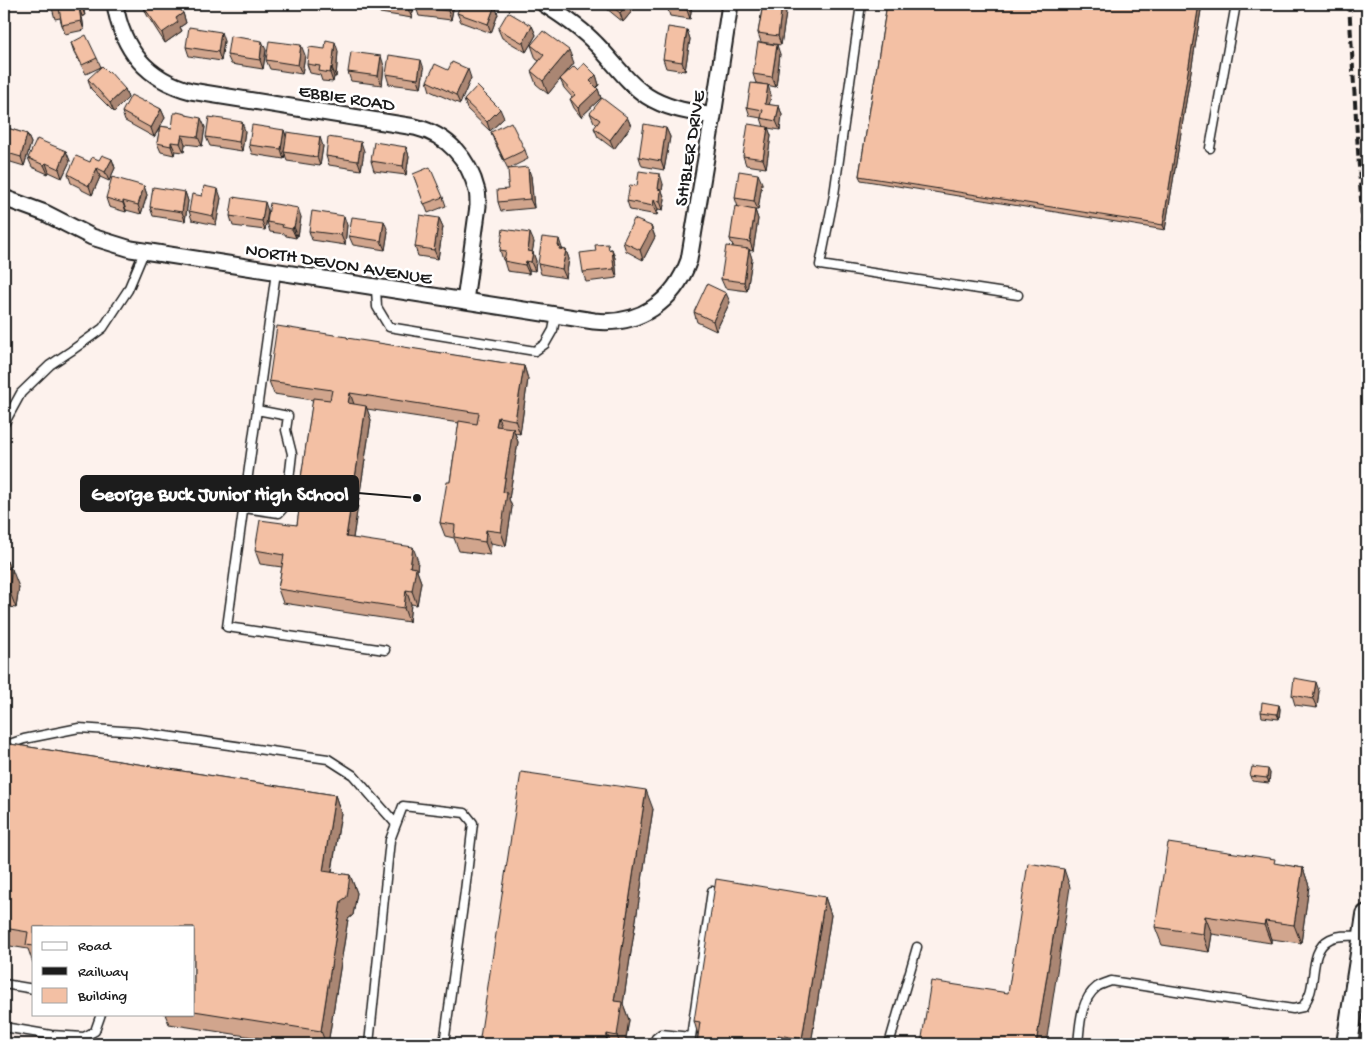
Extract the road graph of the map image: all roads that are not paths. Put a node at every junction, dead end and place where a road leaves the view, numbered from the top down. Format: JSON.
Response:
{"nodes":[{"id":1,"x":115,"y":4,"type":"edge"},
{"id":2,"x":544,"y":4,"type":"edge"},
{"id":3,"x":730,"y":4,"type":"edge"},
{"id":4,"x":861,"y":4,"type":"edge"},
{"id":5,"x":1236,"y":4,"type":"edge"},
{"id":6,"x":713,"y":116,"type":"junction"},
{"id":7,"x":1210,"y":148,"type":"dead end"},
{"id":8,"x":4,"y":198,"type":"edge"},
{"id":9,"x":144,"y":252,"type":"junction"},
{"id":10,"x":276,"y":272,"type":"junction"},
{"id":11,"x":376,"y":288,"type":"junction"},
{"id":12,"x":670,"y":294,"type":"joint"},
{"id":13,"x":1018,"y":295,"type":"dead end"},
{"id":14,"x":465,"y":302,"type":"junction"},
{"id":15,"x":556,"y":315,"type":"junction"},
{"id":16,"x":258,"y":410,"type":"junction"},
{"id":17,"x":4,"y":424,"type":"edge"},
{"id":18,"x":244,"y":508,"type":"junction"},
{"id":19,"x":385,"y":650,"type":"dead end"},
{"id":20,"x":4,"y":746,"type":"edge"},
{"id":21,"x":396,"y":824,"type":"junction"},
{"id":22,"x":712,"y":891,"type":"edge"},
{"id":23,"x":1367,"y":915,"type":"edge"},
{"id":24,"x":1364,"y":936,"type":"junction"},
{"id":25,"x":917,"y":947,"type":"dead end"},
{"id":26,"x":4,"y":984,"type":"edge"},
{"id":27,"x":32,"y":989,"type":"edge"},
{"id":28,"x":100,"y":1016,"type":"edge"},
{"id":29,"x":4,"y":1027,"type":"edge"},
{"id":30,"x":51,"y":1035,"type":"junction"},
{"id":31,"x":691,"y":1041,"type":"edge"},
{"id":32,"x":50,"y":1044,"type":"edge"},
{"id":33,"x":368,"y":1044,"type":"edge"},
{"id":34,"x":444,"y":1044,"type":"edge"},
{"id":35,"x":653,"y":1044,"type":"edge"},
{"id":36,"x":889,"y":1044,"type":"edge"},
{"id":37,"x":1078,"y":1044,"type":"edge"},
{"id":38,"x":1347,"y":1044,"type":"edge"}],
"edges":[{"from":1,"to":14,"type":"street","name":"EBBIE ROAD"},
{"from":2,"to":6,"type":"street"},
{"from":3,"to":6,"type":"street","name":"SHIBLER DRIVE"},
{"from":4,"to":13,"type":"lane"},
{"from":5,"to":7,"type":"lane"},
{"from":6,"to":12,"type":"street","name":"SHIBLER DRIVE"},
{"from":8,"to":9,"type":"street","name":"NORTH DEVON AVENUE"},
{"from":9,"to":10,"type":"street","name":"NORTH DEVON AVENUE"},
{"from":9,"to":17,"type":"lane"},
{"from":10,"to":11,"type":"street","name":"NORTH DEVON AVENUE"},
{"from":10,"to":16,"type":"lane"},
{"from":11,"to":14,"type":"street","name":"NORTH DEVON AVENUE"},
{"from":11,"to":15,"type":"lane"},
{"from":12,"to":15,"type":"street","name":"NORTH DEVON AVENUE"},
{"from":14,"to":15,"type":"street","name":"NORTH DEVON AVENUE"},
{"from":16,"to":18,"type":"lane"},
{"from":16,"to":18,"type":"lane"},
{"from":18,"to":19,"type":"lane"},
{"from":20,"to":21,"type":"lane"},
{"from":21,"to":33,"type":"lane"},
{"from":21,"to":34,"type":"lane"},
{"from":22,"to":31,"type":"lane"},
{"from":23,"to":24,"type":"main road"},
{"from":24,"to":37,"type":"lane"},
{"from":24,"to":38,"type":"main road"},
{"from":25,"to":36,"type":"lane"},
{"from":26,"to":27,"type":"lane"},
{"from":28,"to":30,"type":"lane"},
{"from":29,"to":30,"type":"lane"},
{"from":30,"to":32,"type":"lane"},
{"from":31,"to":35,"type":"lane"}]}
